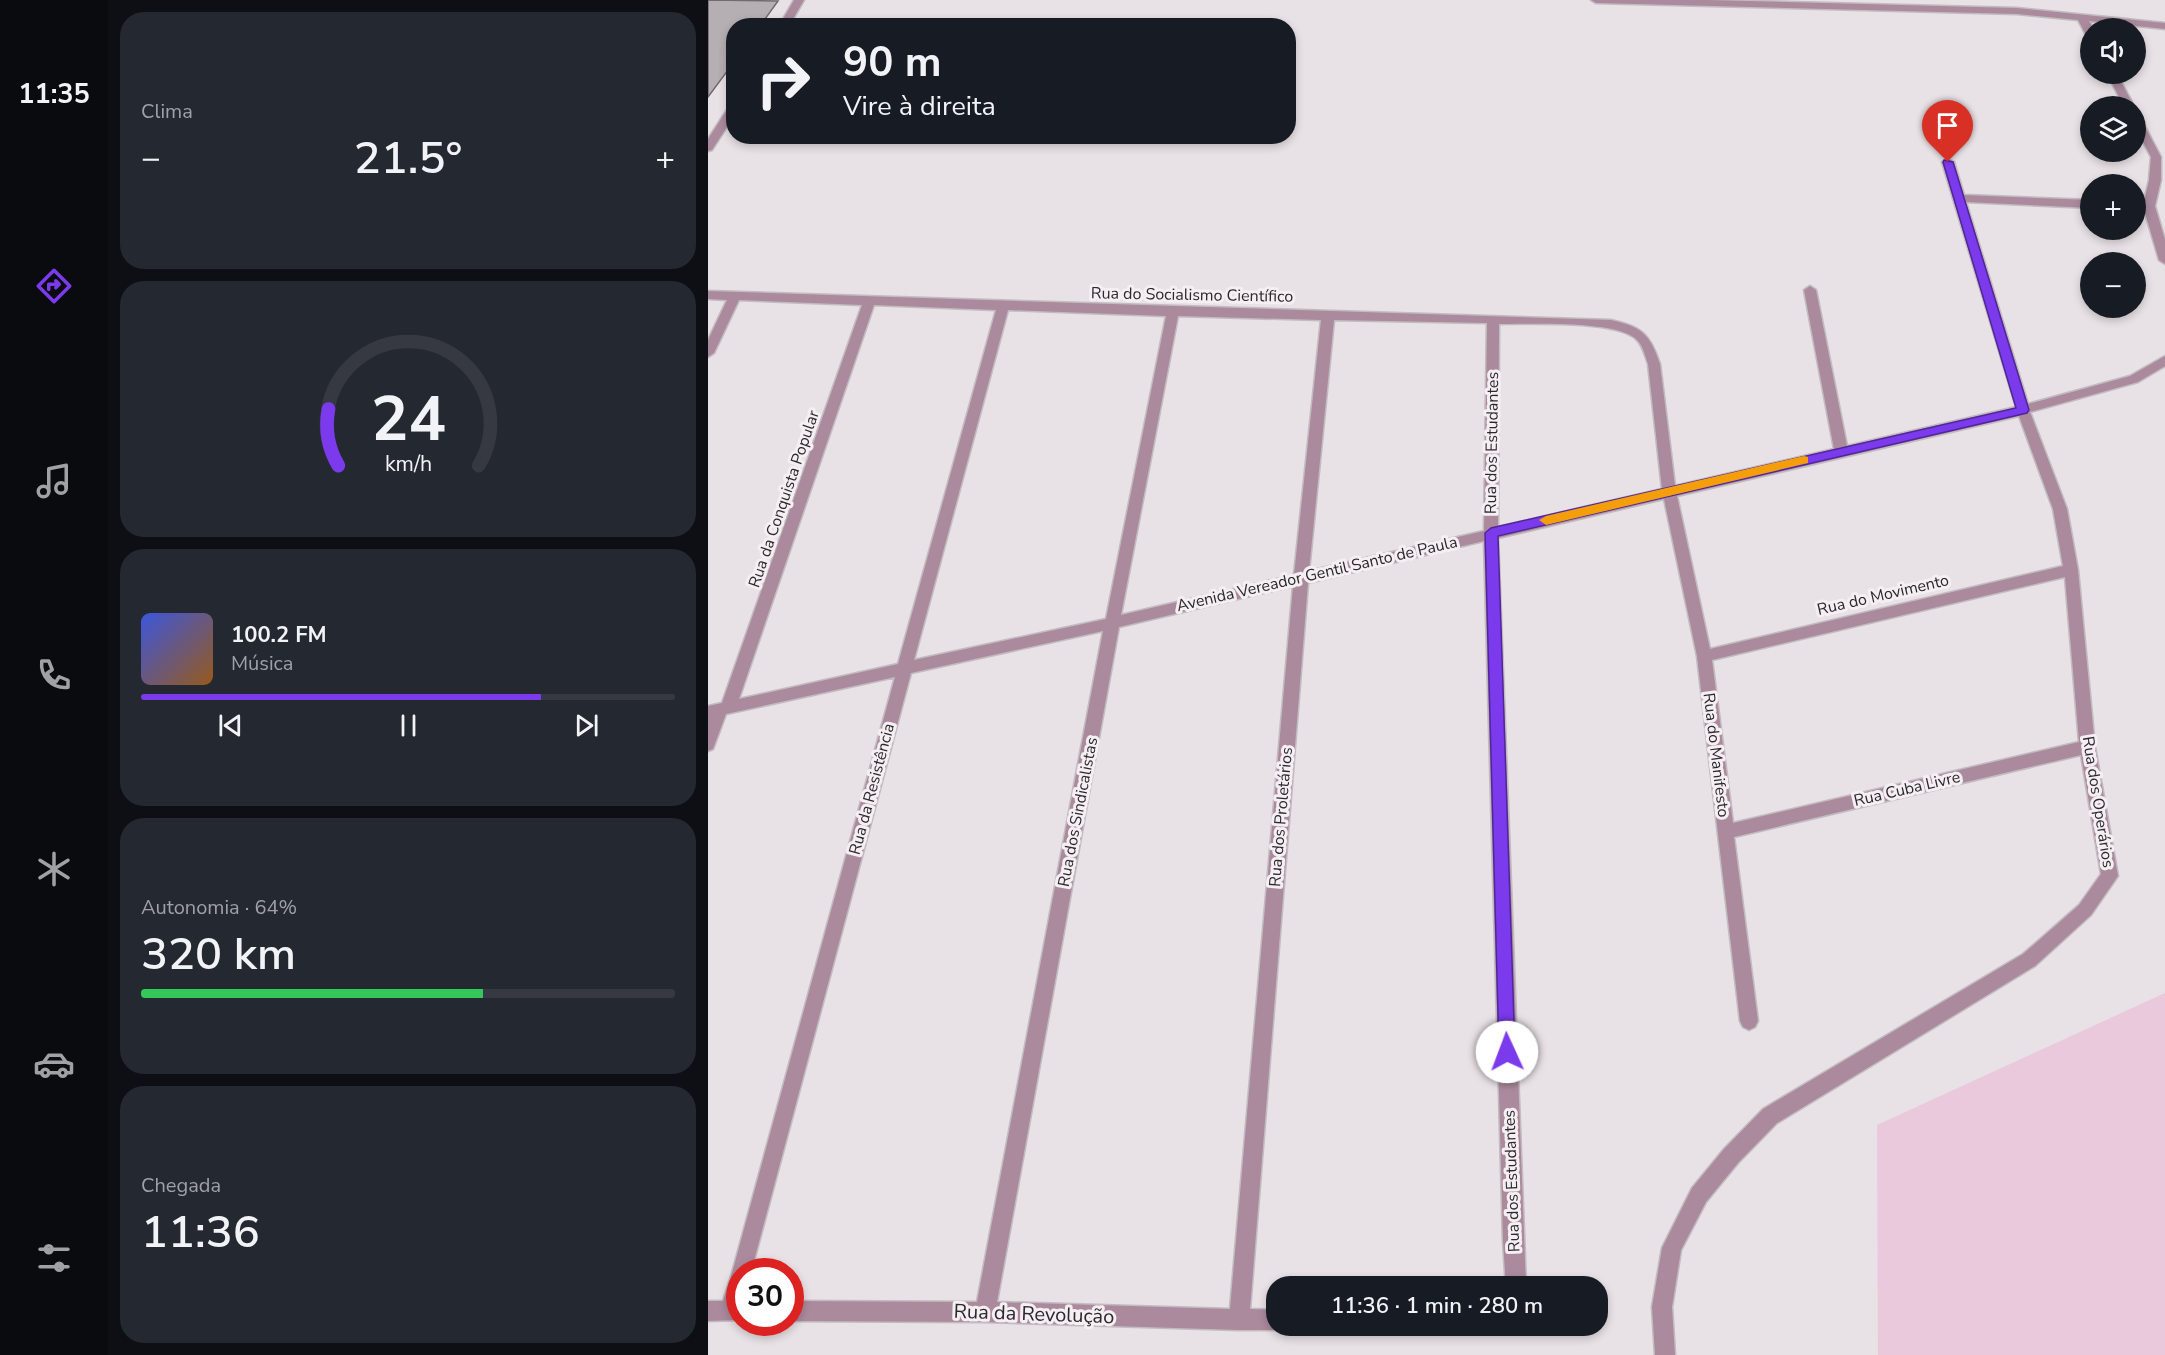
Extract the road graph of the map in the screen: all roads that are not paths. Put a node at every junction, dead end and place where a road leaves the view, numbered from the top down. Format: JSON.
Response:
{"nodes":[{"id":1,"x":799,"y":0,"type":"edge"},
{"id":2,"x":1596,"y":0,"type":"edge"},
{"id":3,"x":2029,"y":0,"type":"edge"},
{"id":4,"x":2017,"y":11,"type":"junction"},
{"id":5,"x":788,"y":18,"type":"edge"},
{"id":6,"x":2082,"y":18,"type":"edge"},
{"id":7,"x":2146,"y":24,"type":"edge"},
{"id":8,"x":2165,"y":26,"type":"edge"},
{"id":9,"x":726,"y":120,"type":"edge"},
{"id":10,"x":2146,"y":138,"type":"edge"},
{"id":11,"x":708,"y":148,"type":"edge"},
{"id":12,"x":1948,"y":162,"type":"dead end"},
{"id":13,"x":1958,"y":198,"type":"junction"},
{"id":14,"x":2080,"y":204,"type":"edge"},
{"id":15,"x":2149,"y":206,"type":"joint"},
{"id":16,"x":2165,"y":260,"type":"edge"},
{"id":17,"x":1810,"y":290,"type":"dead end"},
{"id":18,"x":708,"y":295,"type":"edge"},
{"id":19,"x":735,"y":295,"type":"junction"},
{"id":20,"x":870,"y":300,"type":"junction"},
{"id":21,"x":1003,"y":306,"type":"junction"},
{"id":22,"x":1173,"y":312,"type":"junction"},
{"id":23,"x":1328,"y":314,"type":"junction"},
{"id":24,"x":1493,"y":319,"type":"junction"},
{"id":25,"x":708,"y":353,"type":"edge"},
{"id":26,"x":2165,"y":360,"type":"edge"},
{"id":27,"x":2023,"y":410,"type":"junction"},
{"id":28,"x":1841,"y":451,"type":"junction"},
{"id":29,"x":1669,"y":492,"type":"junction"},
{"id":30,"x":1491,"y":533,"type":"junction"},
{"id":31,"x":2071,"y":570,"type":"junction"},
{"id":32,"x":1301,"y":578,"type":"junction"},
{"id":33,"x":1112,"y":624,"type":"junction"},
{"id":34,"x":1704,"y":656,"type":"junction"},
{"id":35,"x":904,"y":670,"type":"junction"},
{"id":36,"x":719,"y":710,"type":"edge"},
{"id":37,"x":708,"y":744,"type":"edge"},
{"id":38,"x":2088,"y":747,"type":"junction"},
{"id":39,"x":1726,"y":832,"type":"junction"},
{"id":40,"x":1749,"y":1021,"type":"dead end"},
{"id":41,"x":745,"y":1258,"type":"edge"},
{"id":42,"x":1515,"y":1276,"type":"edge"},
{"id":43,"x":708,"y":1311,"type":"edge"},
{"id":44,"x":726,"y":1311,"type":"edge"},
{"id":45,"x":804,"y":1311,"type":"edge"},
{"id":46,"x":985,"y":1312,"type":"junction"},
{"id":47,"x":1239,"y":1320,"type":"junction"},
{"id":48,"x":1266,"y":1320,"type":"edge"},
{"id":49,"x":1665,"y":1355,"type":"edge"}],
"edges":[{"from":1,"to":5,"type":"street"},
{"from":2,"to":4,"type":"street"},
{"from":3,"to":4,"type":"street"},
{"from":4,"to":6,"type":"street"},
{"from":7,"to":8,"type":"street"},
{"from":9,"to":11,"type":"street"},
{"from":10,"to":15,"type":"street"},
{"from":12,"to":13,"type":"street","name":"Rua dos Operários"},
{"from":13,"to":14,"type":"street"},
{"from":13,"to":27,"type":"street","name":"Rua dos Operários"},
{"from":15,"to":16,"type":"street"},
{"from":17,"to":28,"type":"street"},
{"from":18,"to":19,"type":"street","name":"Rua do Socialismo Científico"},
{"from":19,"to":20,"type":"street","name":"Rua do Socialismo Científico"},
{"from":19,"to":25,"type":"street"},
{"from":20,"to":21,"type":"street","name":"Rua do Socialismo Científico"},
{"from":20,"to":36,"type":"street","name":"Rua da Conquista Popular"},
{"from":21,"to":22,"type":"street","name":"Rua do Socialismo Científico"},
{"from":21,"to":35,"type":"street","name":"Rua da Resistência"},
{"from":22,"to":23,"type":"street","name":"Rua do Socialismo Científico"},
{"from":22,"to":33,"type":"street","name":"Rua dos Sindicalistas"},
{"from":23,"to":24,"type":"street","name":"Rua do Socialismo Científico"},
{"from":23,"to":32,"type":"street","name":"Rua dos Proletários"},
{"from":24,"to":29,"type":"street","name":"Rua do Socialismo Científico"},
{"from":24,"to":30,"type":"street","name":"Rua dos Estudantes"},
{"from":26,"to":27,"type":"street","name":"Avenida Vereador Gentil Santo de Paula"},
{"from":27,"to":28,"type":"street","name":"Avenida Vereador Gentil Santo de Paula"},
{"from":27,"to":31,"type":"street","name":"Rua dos Operários"},
{"from":28,"to":29,"type":"street","name":"Avenida Vereador Gentil Santo de Paula"},
{"from":29,"to":30,"type":"street","name":"Avenida Vereador Gentil Santo de Paula"},
{"from":29,"to":34,"type":"street","name":"Rua do Manifesto"},
{"from":30,"to":32,"type":"street","name":"Avenida Vereador Gentil Santo de Paula"},
{"from":30,"to":42,"type":"street","name":"Rua dos Estudantes"},
{"from":31,"to":34,"type":"street","name":"Rua do Movimento"},
{"from":31,"to":38,"type":"street","name":"Rua dos Operários"},
{"from":32,"to":33,"type":"street","name":"Avenida Vereador Gentil Santo de Paula"},
{"from":32,"to":47,"type":"street","name":"Rua dos Proletários"},
{"from":33,"to":35,"type":"street","name":"Avenida Vereador Gentil Santo de Paula"},
{"from":33,"to":46,"type":"street","name":"Rua dos Sindicalistas"},
{"from":34,"to":39,"type":"street","name":"Rua do Manifesto"},
{"from":35,"to":36,"type":"street","name":"Avenida Vereador Gentil Santo de Paula"},
{"from":35,"to":41,"type":"street","name":"Rua da Resistência"},
{"from":36,"to":37,"type":"street","name":"Rua da Conquista Popular"},
{"from":38,"to":39,"type":"street","name":"Rua Cuba Livre"},
{"from":38,"to":49,"type":"street","name":"Rua dos Operários"},
{"from":39,"to":40,"type":"street","name":"Rua do Manifesto"},
{"from":43,"to":44,"type":"street"},
{"from":45,"to":46,"type":"street","name":"Rua da Revolução"},
{"from":46,"to":47,"type":"street","name":"Rua da Revolução"},
{"from":47,"to":48,"type":"street","name":"Rua da Revolução"}]}
